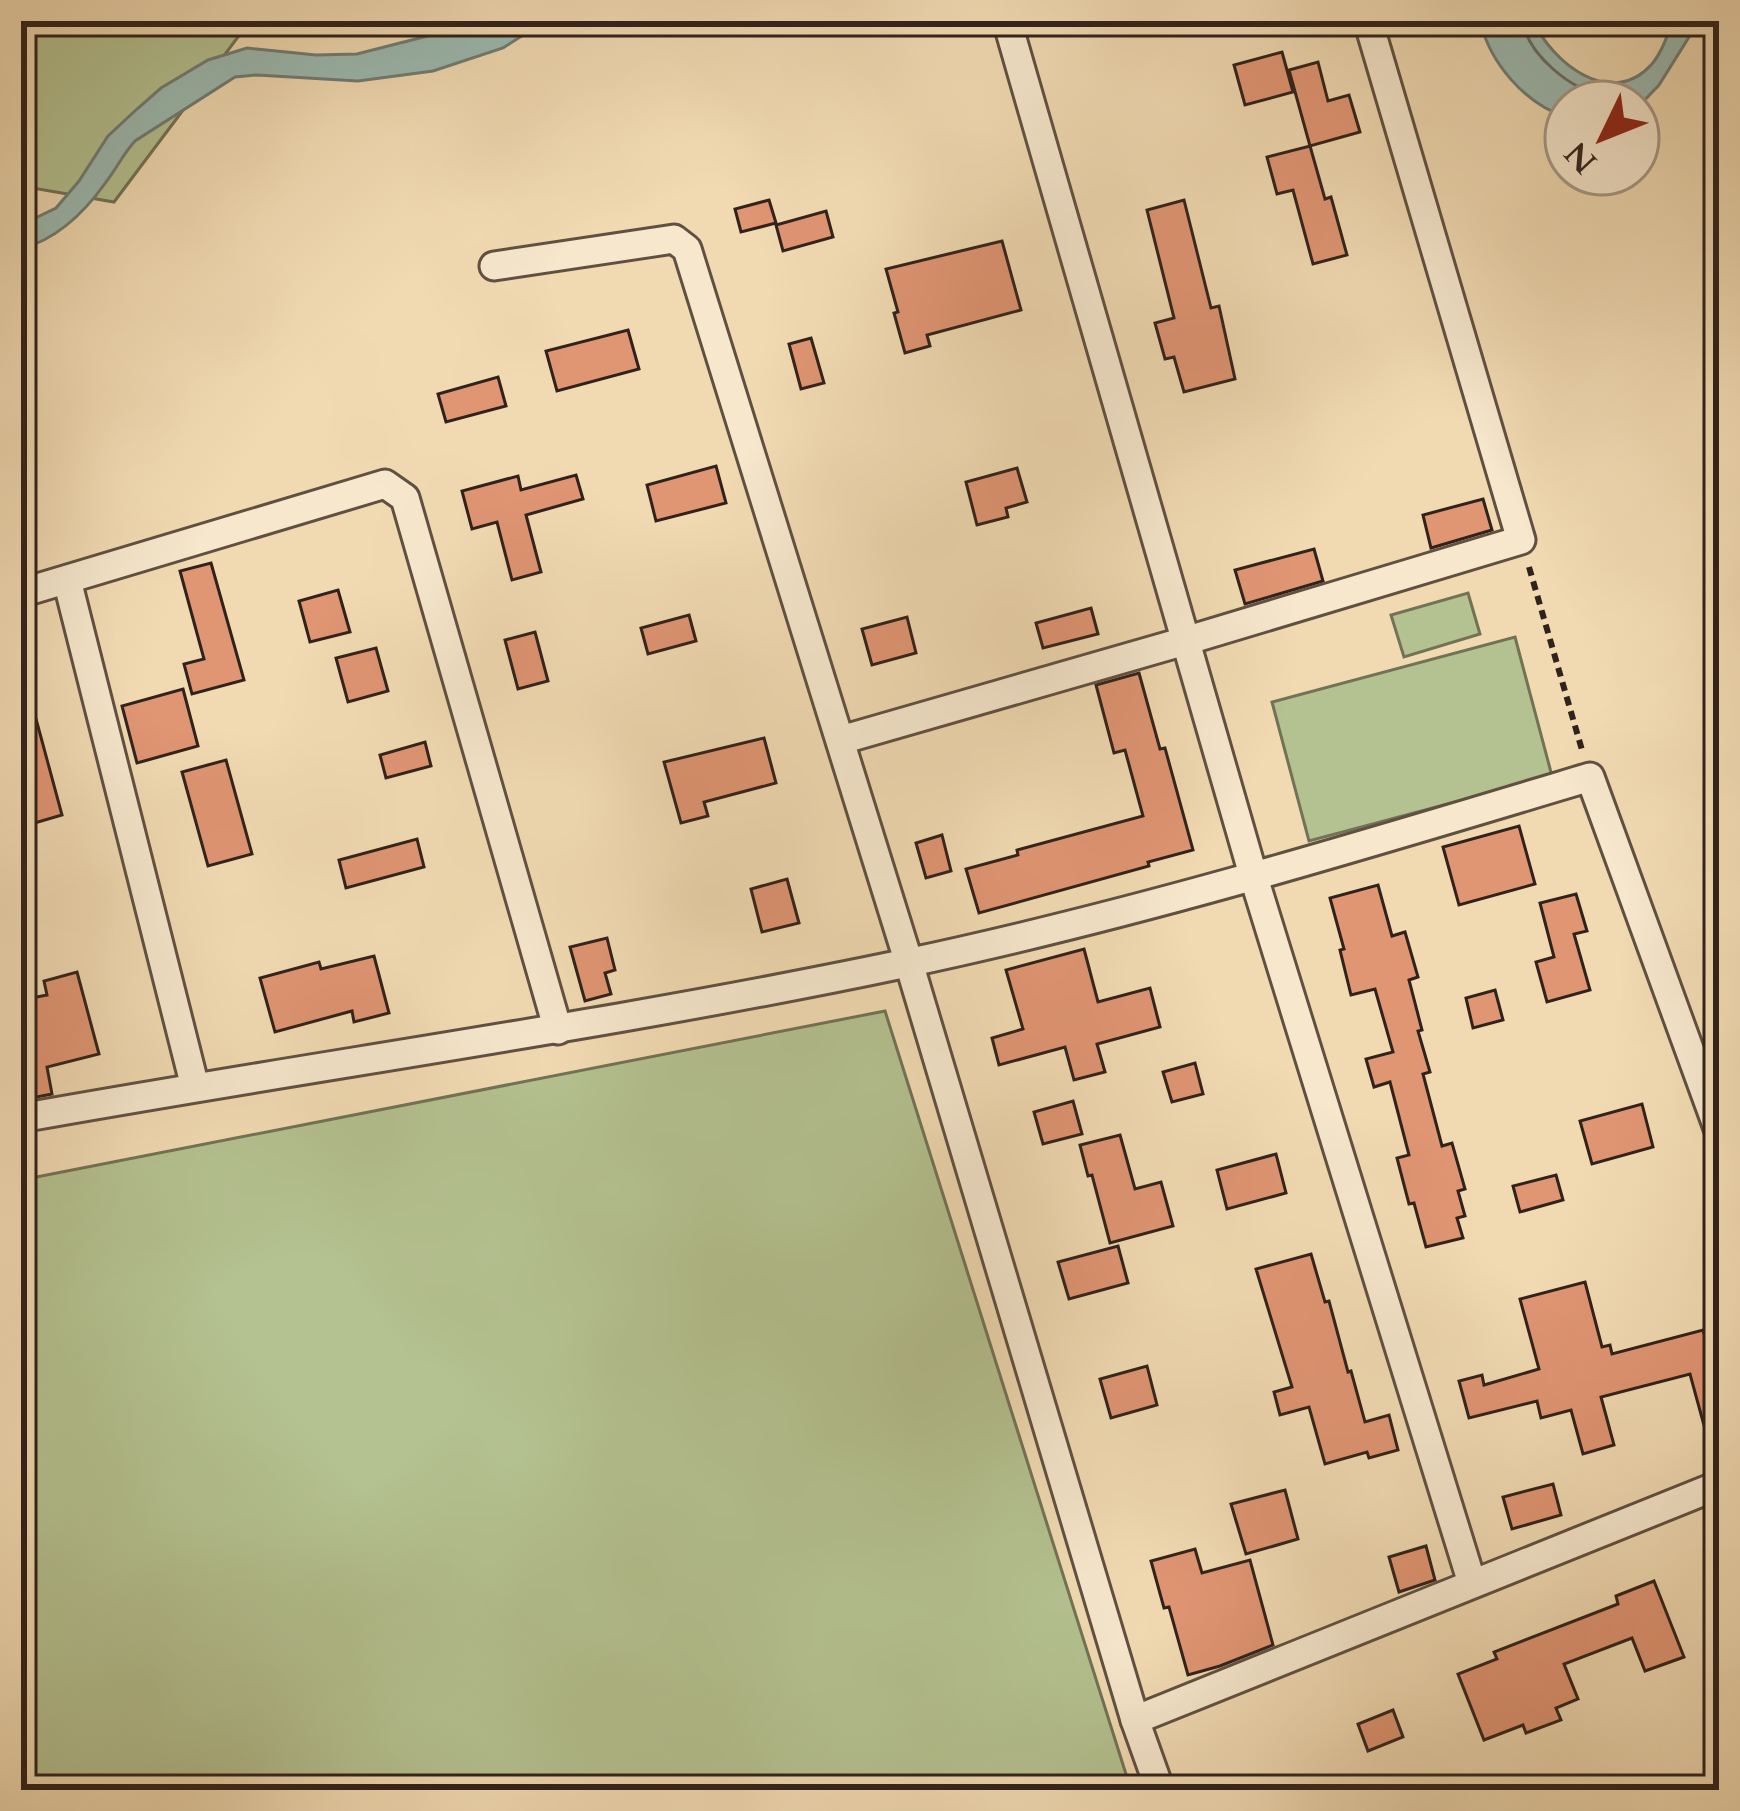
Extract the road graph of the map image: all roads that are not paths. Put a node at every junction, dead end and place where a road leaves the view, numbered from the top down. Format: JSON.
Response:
{"nodes":[{"id":1,"x":1007,"y":21,"type":"edge"},
{"id":2,"x":1371,"y":32,"type":"dead end"},
{"id":3,"x":494,"y":266,"type":"dead end"},
{"id":4,"x":68,"y":580,"type":"junction"},
{"id":5,"x":21,"y":593,"type":"edge"},
{"id":6,"x":1185,"y":641,"type":"junction"},
{"id":7,"x":841,"y":740,"type":"junction"},
{"id":8,"x":1253,"y":878,"type":"junction"},
{"id":9,"x":909,"y":962,"type":"junction"},
{"id":10,"x":558,"y":1030,"type":"junction"},
{"id":11,"x":195,"y":1087,"type":"junction"},
{"id":12,"x":21,"y":1118,"type":"edge"},
{"id":13,"x":1719,"y":1131,"type":"edge"},
{"id":14,"x":1719,"y":1485,"type":"edge"},
{"id":15,"x":1472,"y":1582,"type":"junction"},
{"id":16,"x":1135,"y":1720,"type":"junction"},
{"id":17,"x":1160,"y":1790,"type":"edge"}],
"edges":[{"from":1,"to":6,"type":"street"},
{"from":2,"to":6,"type":"street"},
{"from":3,"to":7,"type":"street"},
{"from":4,"to":5,"type":"street"},
{"from":4,"to":10,"type":"street"},
{"from":4,"to":11,"type":"street"},
{"from":6,"to":7,"type":"street"},
{"from":6,"to":8,"type":"street"},
{"from":7,"to":9,"type":"street"},
{"from":8,"to":9,"type":"street"},
{"from":8,"to":13,"type":"street"},
{"from":8,"to":15,"type":"street"},
{"from":9,"to":10,"type":"street"},
{"from":9,"to":16,"type":"street"},
{"from":10,"to":11,"type":"street"},
{"from":11,"to":12,"type":"street"},
{"from":14,"to":15,"type":"street"},
{"from":15,"to":16,"type":"street"},
{"from":16,"to":17,"type":"street"}]}
